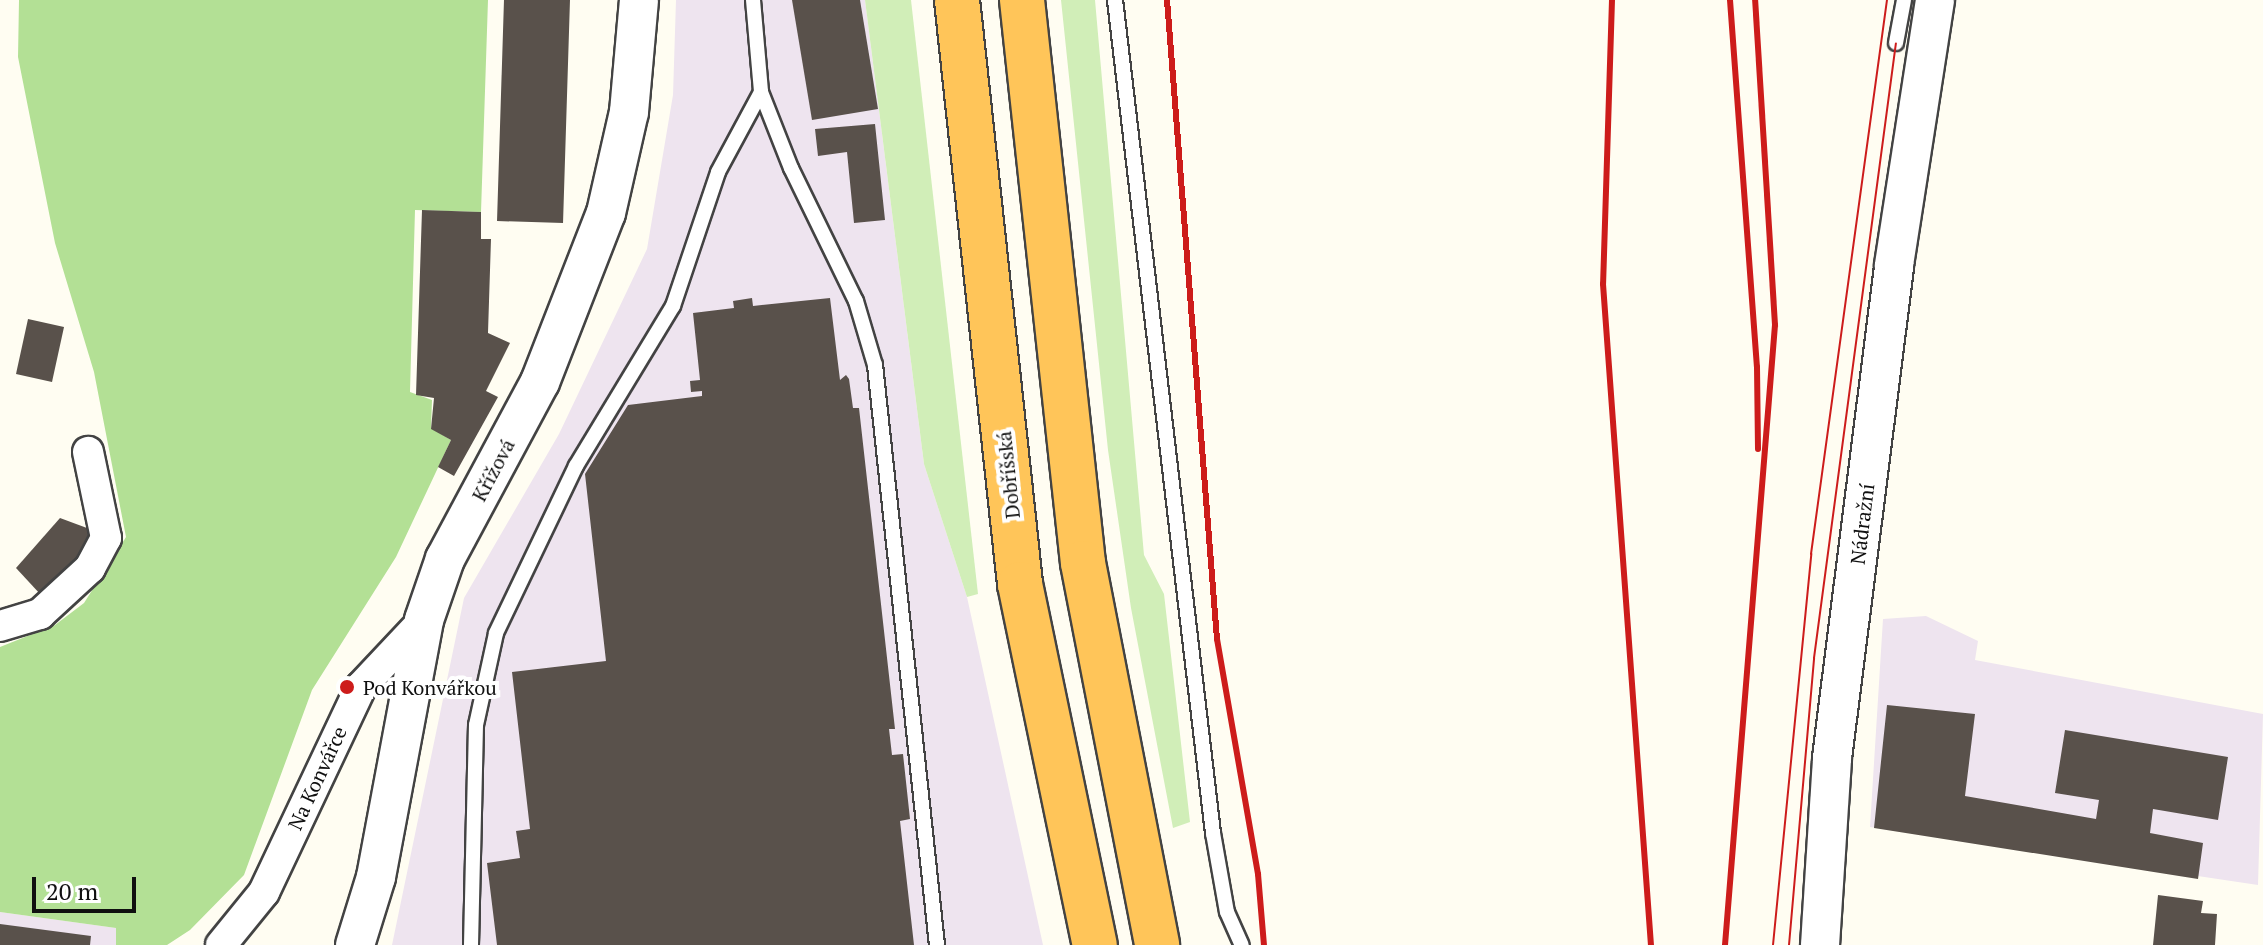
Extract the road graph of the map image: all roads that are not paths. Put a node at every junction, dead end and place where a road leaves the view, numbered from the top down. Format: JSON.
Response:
{"nodes":[{"id":1,"x":639,"y":0,"type":"edge"},
{"id":2,"x":753,"y":0,"type":"edge"},
{"id":3,"x":957,"y":0,"type":"edge"},
{"id":4,"x":1022,"y":0,"type":"edge"},
{"id":5,"x":1115,"y":0,"type":"edge"},
{"id":6,"x":1904,"y":0,"type":"edge"},
{"id":7,"x":1911,"y":0,"type":"edge"},
{"id":8,"x":1935,"y":0,"type":"edge"},
{"id":9,"x":1896,"y":43,"type":"dead end"},
{"id":10,"x":761,"y":92,"type":"junction"},
{"id":11,"x":1917,"y":104,"type":"junction"},
{"id":12,"x":88,"y":452,"type":"dead end"},
{"id":13,"x":424,"y":620,"type":"junction"},
{"id":14,"x":0,"y":626,"type":"edge"},
{"id":15,"x":221,"y":945,"type":"edge"},
{"id":16,"x":355,"y":945,"type":"edge"},
{"id":17,"x":471,"y":945,"type":"edge"},
{"id":18,"x":937,"y":945,"type":"edge"},
{"id":19,"x":1095,"y":945,"type":"edge"},
{"id":20,"x":1157,"y":945,"type":"edge"},
{"id":21,"x":1242,"y":945,"type":"edge"},
{"id":22,"x":1820,"y":945,"type":"edge"}],
"edges":[{"from":1,"to":13,"type":"street","name":"Křížová"},
{"from":2,"to":10,"type":"lane"},
{"from":3,"to":19,"type":"highway","name":"Dobříšská"},
{"from":4,"to":20,"type":"highway"},
{"from":5,"to":21,"type":"lane"},
{"from":6,"to":9,"type":"lane"},
{"from":7,"to":11,"type":"street","name":"Nádražní"},
{"from":8,"to":11,"type":"street","name":"Nádražní"},
{"from":10,"to":17,"type":"lane"},
{"from":10,"to":18,"type":"lane"},
{"from":11,"to":22,"type":"street","name":"Nádražní"},
{"from":12,"to":14,"type":"street"},
{"from":13,"to":15,"type":"street","name":"Na Konvářce"},
{"from":13,"to":16,"type":"street","name":"Křížová"}]}
